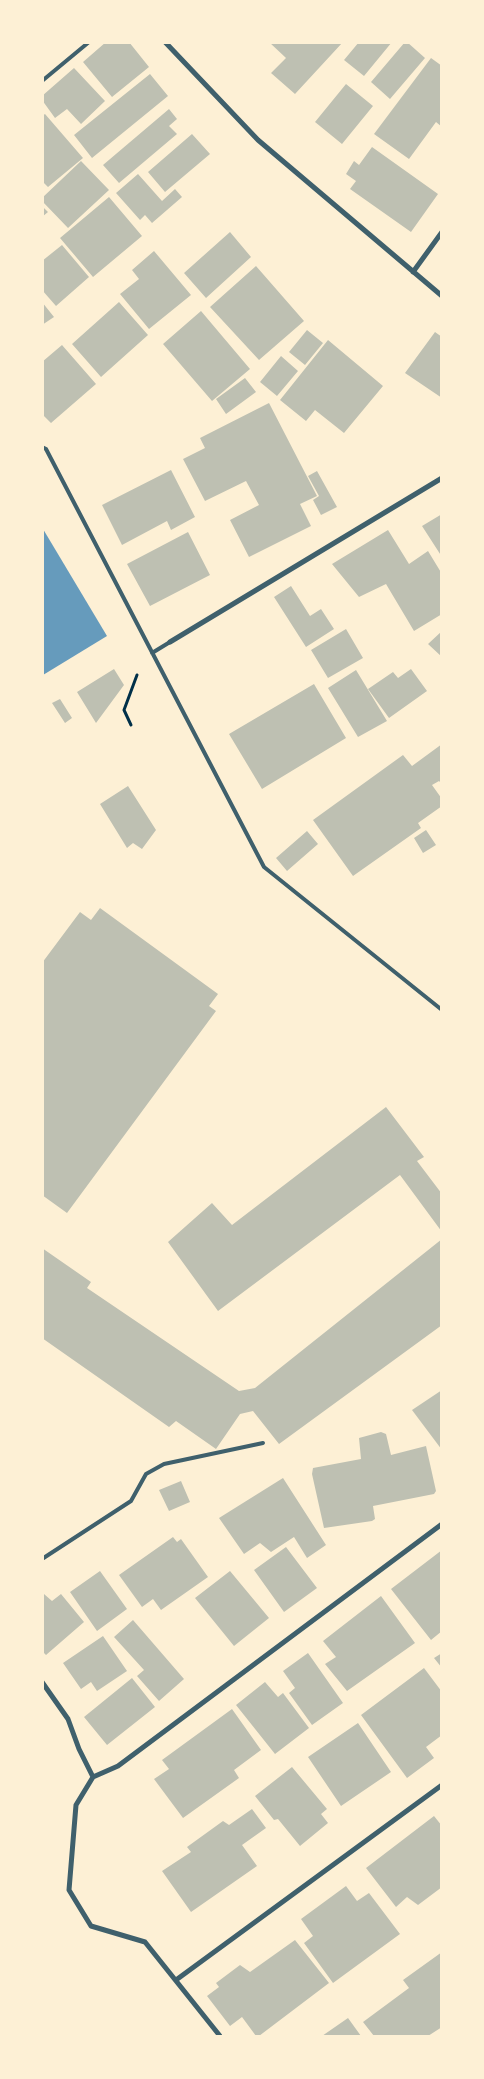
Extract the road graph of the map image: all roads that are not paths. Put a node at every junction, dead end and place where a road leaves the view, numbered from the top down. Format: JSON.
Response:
{"nodes":[{"id":1,"x":89,"y":42,"type":"edge"},
{"id":2,"x":165,"y":42,"type":"edge"},
{"id":3,"x":42,"y":82,"type":"edge"},
{"id":4,"x":442,"y":232,"type":"edge"},
{"id":5,"x":413,"y":272,"type":"junction"},
{"id":6,"x":442,"y":296,"type":"edge"},
{"id":7,"x":42,"y":447,"type":"edge"},
{"id":8,"x":442,"y":478,"type":"edge"},
{"id":9,"x":170,"y":642,"type":"joint"},
{"id":10,"x":152,"y":653,"type":"junction"},
{"id":11,"x":442,"y":1010,"type":"edge"},
{"id":12,"x":263,"y":1443,"type":"dead end"},
{"id":13,"x":442,"y":1524,"type":"edge"},
{"id":14,"x":42,"y":1559,"type":"edge"},
{"id":15,"x":42,"y":1682,"type":"edge"},
{"id":16,"x":93,"y":1777,"type":"junction"},
{"id":17,"x":442,"y":1785,"type":"edge"},
{"id":18,"x":176,"y":1980,"type":"junction"},
{"id":19,"x":220,"y":2036,"type":"edge"}],
"edges":[{"from":1,"to":3,"type":"lane"},
{"from":2,"to":5,"type":"street"},
{"from":4,"to":5,"type":"street"},
{"from":5,"to":6,"type":"street"},
{"from":7,"to":10,"type":"lane"},
{"from":8,"to":9,"type":"street"},
{"from":9,"to":10,"type":"lane"},
{"from":10,"to":11,"type":"lane"},
{"from":12,"to":14,"type":"lane"},
{"from":13,"to":16,"type":"street"},
{"from":15,"to":16,"type":"street"},
{"from":16,"to":18,"type":"street"},
{"from":17,"to":18,"type":"street"},
{"from":18,"to":19,"type":"street"}]}
